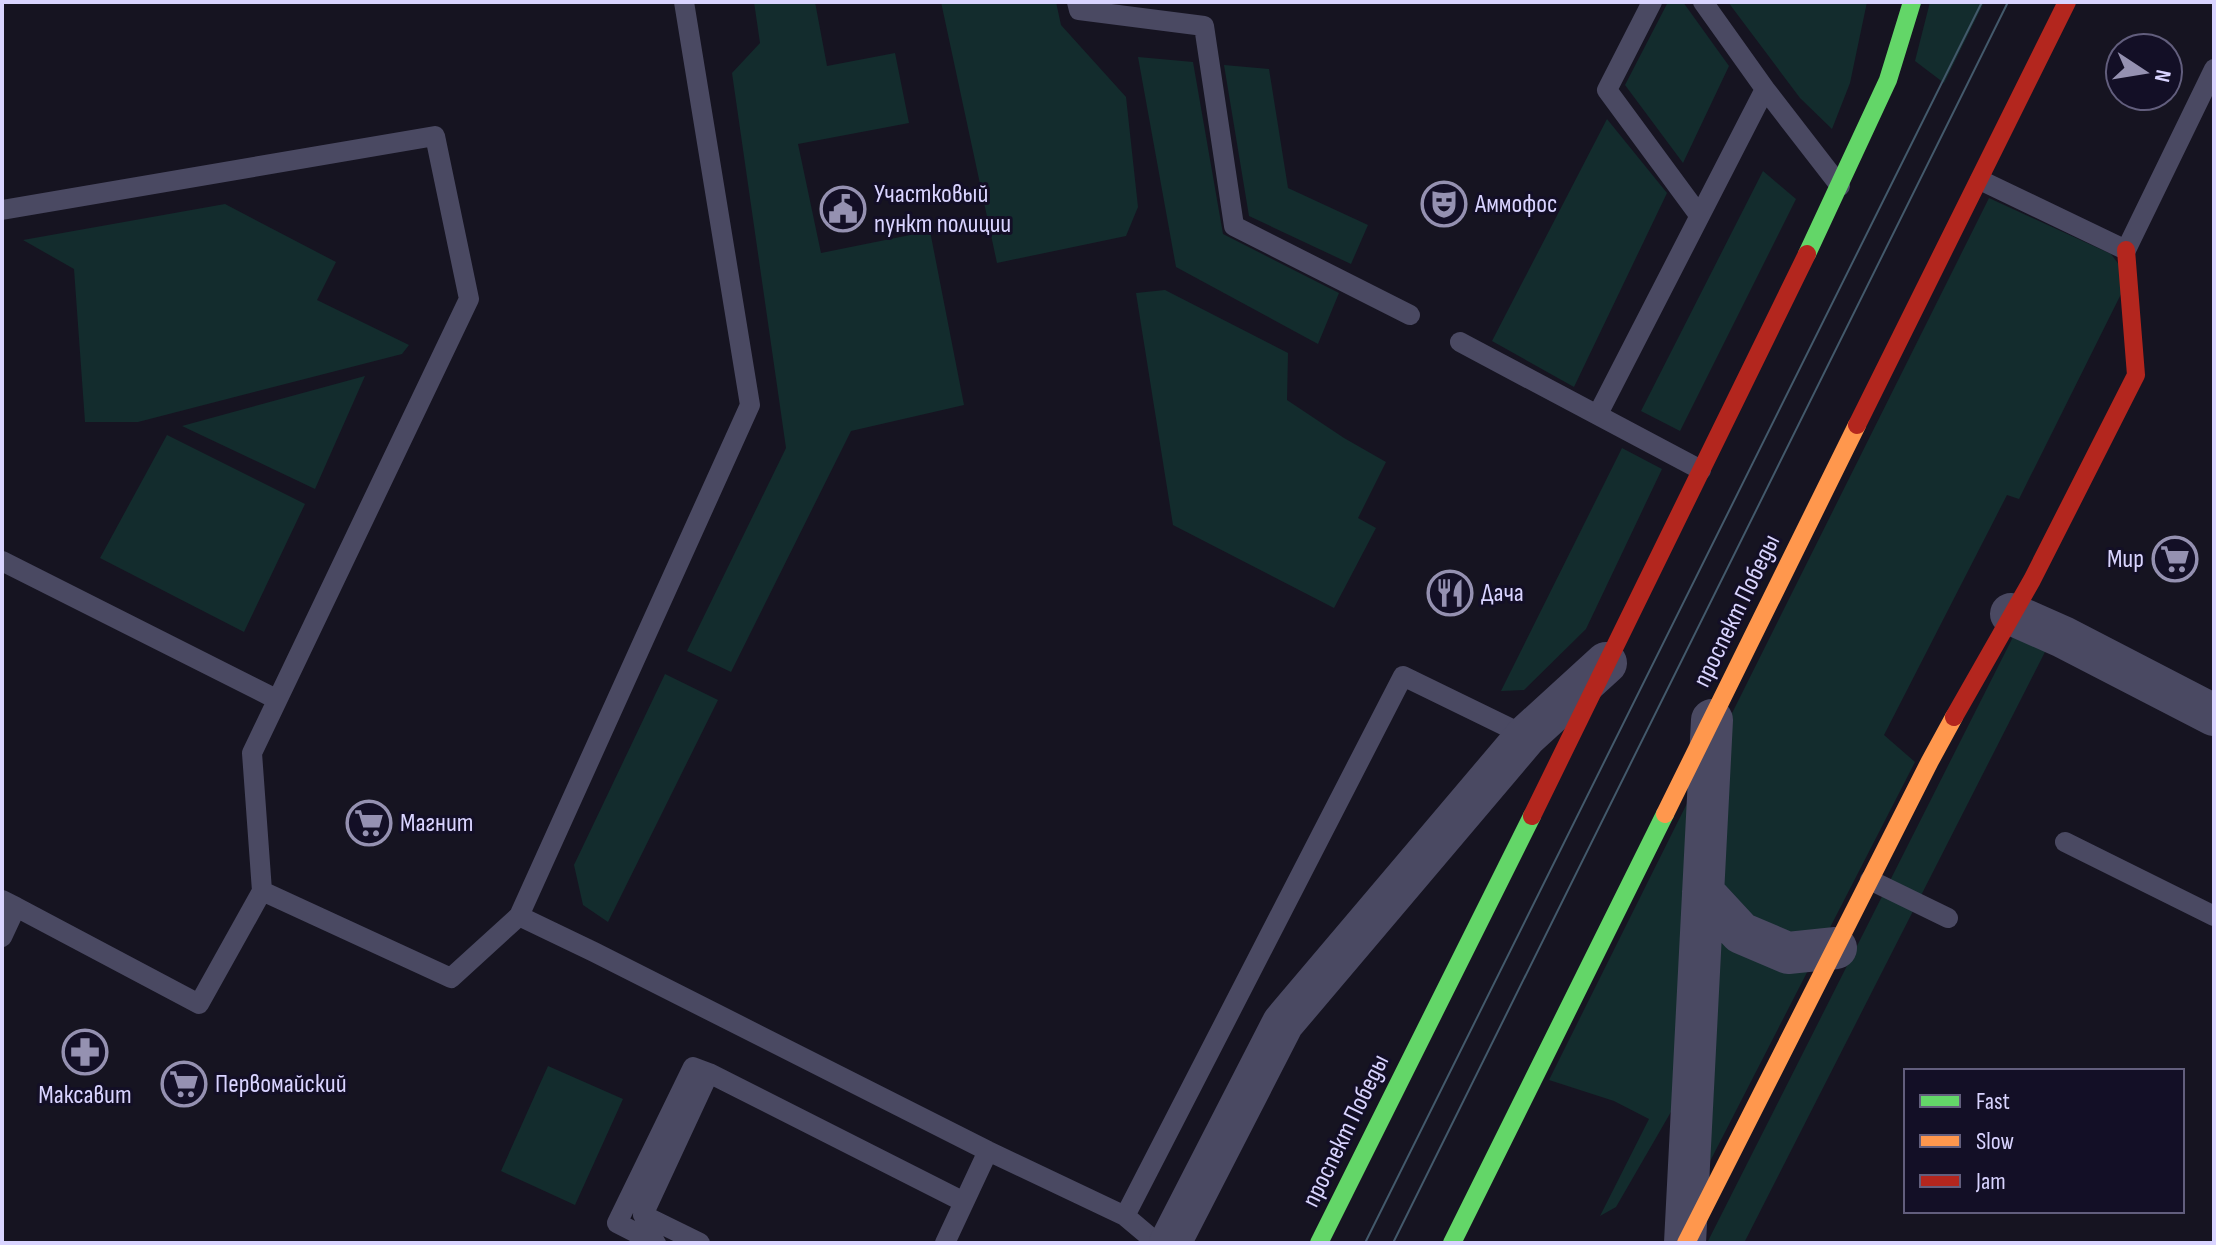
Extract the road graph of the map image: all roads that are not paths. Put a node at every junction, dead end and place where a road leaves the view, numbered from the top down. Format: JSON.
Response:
{"nodes":[{"id":1,"x":684,"y":2,"type":"edge"},
{"id":2,"x":1077,"y":2,"type":"edge"},
{"id":3,"x":1652,"y":2,"type":"edge"},
{"id":4,"x":1703,"y":2,"type":"edge"},
{"id":5,"x":1912,"y":2,"type":"edge"},
{"id":6,"x":2067,"y":2,"type":"edge"},
{"id":7,"x":2214,"y":69,"type":"edge"},
{"id":8,"x":1765,"y":89,"type":"junction"},
{"id":9,"x":1980,"y":180,"type":"junction"},
{"id":10,"x":1840,"y":186,"type":"junction"},
{"id":11,"x":2,"y":210,"type":"edge"},
{"id":12,"x":1699,"y":215,"type":"junction"},
{"id":13,"x":2126,"y":250,"type":"junction"},
{"id":14,"x":1410,"y":315,"type":"dead end"},
{"id":15,"x":1460,"y":342,"type":"dead end"},
{"id":16,"x":1598,"y":414,"type":"junction"},
{"id":17,"x":1701,"y":470,"type":"junction"},
{"id":18,"x":2,"y":561,"type":"edge"},
{"id":19,"x":2011,"y":614,"type":"junction"},
{"id":20,"x":1610,"y":659,"type":"junction"},
{"id":21,"x":276,"y":699,"type":"junction"},
{"id":22,"x":2214,"y":715,"type":"edge"},
{"id":23,"x":1712,"y":720,"type":"junction"},
{"id":24,"x":1526,"y":736,"type":"junction"},
{"id":25,"x":2065,"y":842,"type":"dead end"},
{"id":26,"x":1870,"y":880,"type":"junction"},
{"id":27,"x":262,"y":891,"type":"junction"},
{"id":28,"x":1703,"y":892,"type":"junction"},
{"id":29,"x":9,"y":904,"type":"edge"},
{"id":30,"x":519,"y":916,"type":"junction"},
{"id":31,"x":2214,"y":916,"type":"edge"},
{"id":32,"x":1948,"y":918,"type":"dead end"},
{"id":33,"x":2,"y":937,"type":"edge"},
{"id":34,"x":1836,"y":948,"type":"junction"},
{"id":35,"x":709,"y":1073,"type":"junction"},
{"id":36,"x":988,"y":1151,"type":"junction"},
{"id":37,"x":964,"y":1202,"type":"junction"},
{"id":38,"x":1125,"y":1216,"type":"junction"},
{"id":39,"x":656,"y":1243,"type":"edge"},
{"id":40,"x":700,"y":1243,"type":"edge"},
{"id":41,"x":945,"y":1243,"type":"edge"},
{"id":42,"x":1157,"y":1243,"type":"edge"},
{"id":43,"x":1170,"y":1243,"type":"edge"},
{"id":44,"x":1319,"y":1243,"type":"edge"},
{"id":45,"x":1452,"y":1243,"type":"edge"},
{"id":46,"x":1685,"y":1243,"type":"edge"}],
"edges":[{"from":1,"to":30,"type":"lane"},
{"from":2,"to":14,"type":"lane"},
{"from":3,"to":12,"type":"lane"},
{"from":4,"to":8,"type":"lane"},
{"from":5,"to":10,"type":"main road","name":"проспект Победы"},
{"from":6,"to":9,"type":"main road","name":"проспект Победы"},
{"from":7,"to":13,"type":"lane"},
{"from":8,"to":10,"type":"lane"},
{"from":8,"to":12,"type":"lane"},
{"from":9,"to":13,"type":"lane"},
{"from":9,"to":23,"type":"main road","name":"проспект Победы"},
{"from":10,"to":17,"type":"main road","name":"проспект Победы"},
{"from":11,"to":21,"type":"lane"},
{"from":12,"to":16,"type":"lane"},
{"from":13,"to":19,"type":"main road"},
{"from":15,"to":16,"type":"lane"},
{"from":16,"to":17,"type":"lane"},
{"from":17,"to":20,"type":"main road","name":"проспект Победы"},
{"from":18,"to":21,"type":"lane"},
{"from":19,"to":22,"type":"street"},
{"from":19,"to":26,"type":"main road"},
{"from":20,"to":24,"type":"street"},
{"from":20,"to":44,"type":"main road","name":"проспект Победы"},
{"from":21,"to":27,"type":"lane"},
{"from":23,"to":28,"type":"street"},
{"from":23,"to":45,"type":"main road","name":"проспект Победы"},
{"from":24,"to":38,"type":"lane"},
{"from":24,"to":43,"type":"street"},
{"from":25,"to":31,"type":"lane"},
{"from":26,"to":32,"type":"lane"},
{"from":26,"to":34,"type":"main road"},
{"from":27,"to":29,"type":"lane"},
{"from":27,"to":30,"type":"lane"},
{"from":28,"to":34,"type":"street"},
{"from":28,"to":46,"type":"street"},
{"from":29,"to":33,"type":"lane"},
{"from":30,"to":36,"type":"lane"},
{"from":34,"to":46,"type":"main road"},
{"from":35,"to":37,"type":"lane"},
{"from":35,"to":39,"type":"lane"},
{"from":35,"to":40,"type":"lane"},
{"from":36,"to":37,"type":"lane"},
{"from":36,"to":38,"type":"lane"},
{"from":37,"to":41,"type":"lane"},
{"from":38,"to":42,"type":"lane"}]}
